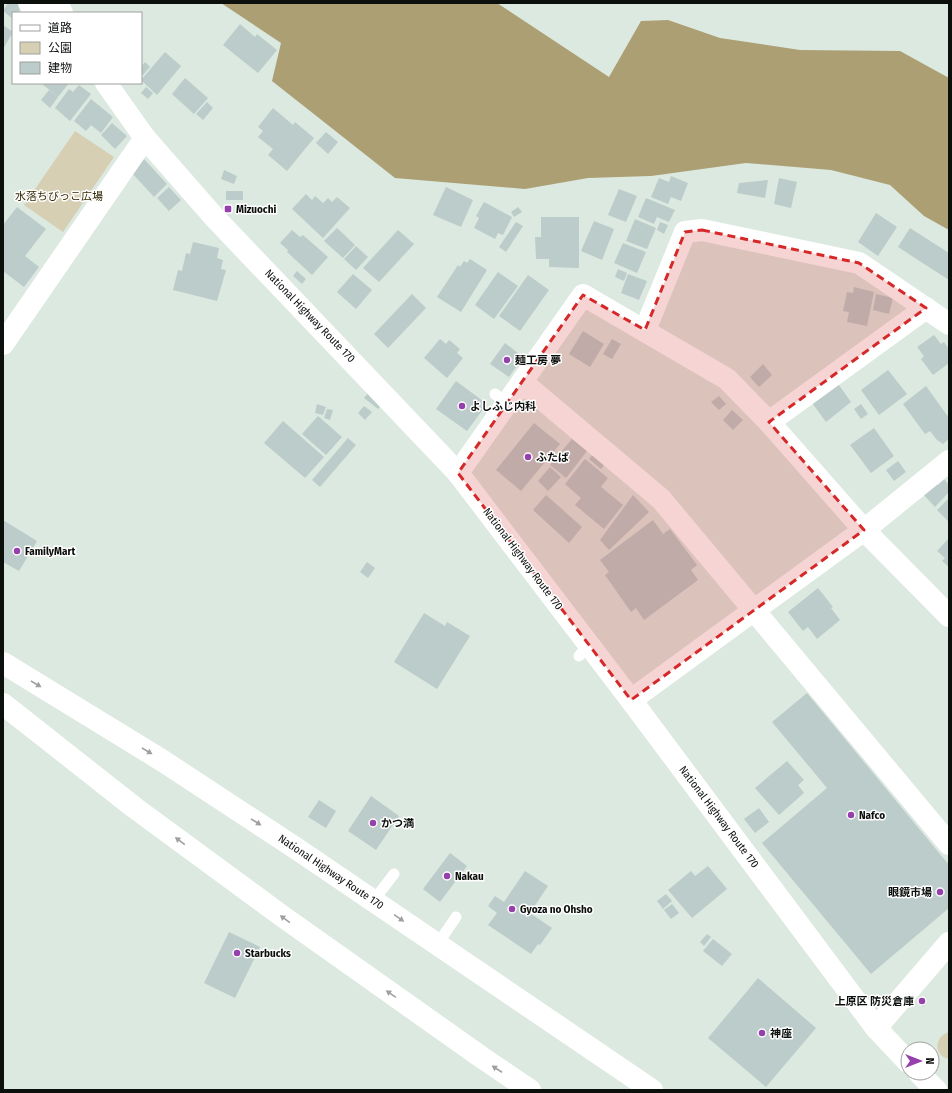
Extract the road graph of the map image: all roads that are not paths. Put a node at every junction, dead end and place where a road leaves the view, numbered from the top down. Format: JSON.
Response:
{"nodes":[{"id":1,"x":29,"y":3,"type":"edge"},
{"id":2,"x":57,"y":3,"type":"edge"},
{"id":3,"x":39,"y":12,"type":"edge"},
{"id":4,"x":62,"y":12,"type":"edge"},
{"id":5,"x":107,"y":84,"type":"edge"},
{"id":6,"x":145,"y":138,"type":"junction"},
{"id":7,"x":926,"y":308,"type":"junction"},
{"id":8,"x":949,"y":324,"type":"edge"},
{"id":9,"x":645,"y":330,"type":"junction"},
{"id":10,"x":3,"y":344,"type":"edge"},
{"id":11,"x":522,"y":382,"type":"junction"},
{"id":12,"x":769,"y":422,"type":"junction"},
{"id":13,"x":949,"y":462,"type":"edge"},
{"id":14,"x":458,"y":473,"type":"junction"},
{"id":15,"x":864,"y":530,"type":"junction"},
{"id":16,"x":754,"y":609,"type":"junction"},
{"id":17,"x":949,"y":616,"type":"edge"},
{"id":18,"x":3,"y":662,"type":"edge"},
{"id":19,"x":631,"y":700,"type":"junction"},
{"id":20,"x":3,"y":704,"type":"edge"},
{"id":21,"x":949,"y":844,"type":"edge"},
{"id":22,"x":394,"y":874,"type":"dead end"},
{"id":23,"x":374,"y":900,"type":"junction"},
{"id":24,"x":456,"y":917,"type":"dead end"},
{"id":25,"x":949,"y":943,"type":"edge"},
{"id":26,"x":437,"y":945,"type":"junction"},
{"id":27,"x":876,"y":1028,"type":"junction"},
{"id":28,"x":900,"y":1054,"type":"edge"},
{"id":29,"x":927,"y":1081,"type":"edge"},
{"id":30,"x":530,"y":1090,"type":"edge"},
{"id":31,"x":652,"y":1090,"type":"edge"},
{"id":32,"x":936,"y":1090,"type":"edge"}],
"edges":[{"from":1,"to":3,"type":"main road"},
{"from":2,"to":4,"type":"main road"},
{"from":5,"to":6,"type":"main road","name":"National Highway Route 170"},
{"from":6,"to":10,"type":"main road"},
{"from":6,"to":14,"type":"main road","name":"National Highway Route 170"},
{"from":7,"to":8,"type":"main road"},
{"from":7,"to":9,"type":"main road"},
{"from":7,"to":12,"type":"main road"},
{"from":9,"to":11,"type":"main road"},
{"from":9,"to":12,"type":"main road"},
{"from":11,"to":14,"type":"main road"},
{"from":11,"to":16,"type":"main road"},
{"from":12,"to":15,"type":"main road"},
{"from":13,"to":15,"type":"main road"},
{"from":14,"to":19,"type":"main road","name":"National Highway Route 170"},
{"from":15,"to":16,"type":"main road"},
{"from":15,"to":17,"type":"main road"},
{"from":16,"to":19,"type":"main road"},
{"from":16,"to":21,"type":"main road"},
{"from":18,"to":23,"type":"main road","name":"National Highway Route 170","one_way":true},
{"from":19,"to":27,"type":"main road","name":"National Highway Route 170"},
{"from":30,"to":20,"type":"main road","one_way":true},
{"from":22,"to":23,"type":"lane"},
{"from":23,"to":26,"type":"main road","name":"National Highway Route 170","one_way":true},
{"from":24,"to":26,"type":"lane"},
{"from":25,"to":27,"type":"main road"},
{"from":26,"to":31,"type":"main road","name":"National Highway Route 170"},
{"from":27,"to":28,"type":"main road","name":"National Highway Route 170"},
{"from":29,"to":32,"type":"main road"}]}
